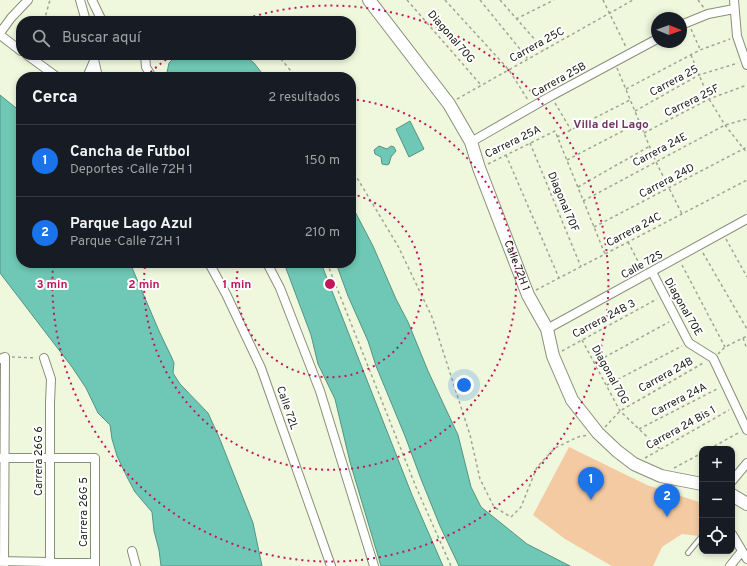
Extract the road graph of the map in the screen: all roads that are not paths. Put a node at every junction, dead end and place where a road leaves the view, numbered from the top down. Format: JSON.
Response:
{"nodes":[{"id":1,"x":28,"y":0,"type":"edge"},
{"id":2,"x":80,"y":0,"type":"edge"},
{"id":3,"x":92,"y":0,"type":"edge"},
{"id":4,"x":369,"y":0,"type":"edge"},
{"id":5,"x":734,"y":0,"type":"edge"},
{"id":6,"x":734,"y":9,"type":"junction"},
{"id":7,"x":85,"y":16,"type":"edge"},
{"id":8,"x":100,"y":16,"type":"edge"},
{"id":9,"x":687,"y":23,"type":"edge"},
{"id":10,"x":0,"y":34,"type":"edge"},
{"id":11,"x":651,"y":42,"type":"edge"},
{"id":12,"x":16,"y":47,"type":"edge"},
{"id":13,"x":34,"y":60,"type":"edge"},
{"id":14,"x":92,"y":60,"type":"edge"},
{"id":15,"x":94,"y":60,"type":"edge"},
{"id":16,"x":145,"y":60,"type":"edge"},
{"id":17,"x":746,"y":63,"type":"edge"},
{"id":18,"x":50,"y":72,"type":"edge"},
{"id":19,"x":88,"y":72,"type":"edge"},
{"id":20,"x":97,"y":72,"type":"edge"},
{"id":21,"x":149,"y":72,"type":"edge"},
{"id":22,"x":471,"y":142,"type":"junction"},
{"id":23,"x":747,"y":219,"type":"edge"},
{"id":24,"x":212,"y":268,"type":"edge"},
{"id":25,"x":270,"y":268,"type":"edge"},
{"id":26,"x":649,"y":274,"type":"junction"},
{"id":27,"x":547,"y":329,"type":"junction"},
{"id":28,"x":2,"y":358,"type":"edge"},
{"id":29,"x":44,"y":358,"type":"road end"},
{"id":30,"x":747,"y":429,"type":"edge"},
{"id":31,"x":2,"y":458,"type":"edge"},
{"id":32,"x":50,"y":458,"type":"junction"},
{"id":33,"x":747,"y":464,"type":"edge"},
{"id":34,"x":735,"y":478,"type":"edge"},
{"id":35,"x":699,"y":483,"type":"edge"},
{"id":36,"x":735,"y":497,"type":"edge"},
{"id":37,"x":747,"y":504,"type":"edge"},
{"id":38,"x":735,"y":539,"type":"edge"},
{"id":39,"x":699,"y":540,"type":"edge"},
{"id":40,"x":742,"y":550,"type":"junction"},
{"id":41,"x":132,"y":551,"type":"dead end"},
{"id":42,"x":688,"y":553,"type":"dead end"},
{"id":43,"x":747,"y":559,"type":"edge"},
{"id":44,"x":3,"y":563,"type":"edge"},
{"id":45,"x":50,"y":564,"type":"edge"},
{"id":46,"x":95,"y":565,"type":"edge"},
{"id":47,"x":136,"y":566,"type":"edge"},
{"id":48,"x":331,"y":566,"type":"edge"},
{"id":49,"x":374,"y":566,"type":"edge"},
{"id":50,"x":730,"y":566,"type":"edge"}],
"edges":[{"from":1,"to":10,"type":"street"},
{"from":2,"to":7,"type":"street"},
{"from":3,"to":8,"type":"street"},
{"from":4,"to":22,"type":"street","name":"Calle 72H 1"},
{"from":5,"to":6,"type":"street"},
{"from":6,"to":9,"type":"street"},
{"from":6,"to":17,"type":"street"},
{"from":10,"to":12,"type":"street"},
{"from":11,"to":22,"type":"street","name":"Carrera 25B"},
{"from":13,"to":18,"type":"street"},
{"from":14,"to":19,"type":"street"},
{"from":15,"to":20,"type":"street"},
{"from":16,"to":21,"type":"street"},
{"from":22,"to":27,"type":"street","name":"Calle 72H 1"},
{"from":23,"to":26,"type":"street","name":"Calle 72S"},
{"from":24,"to":48,"type":"street","name":"Calle 72L"},
{"from":25,"to":49,"type":"street"},
{"from":26,"to":27,"type":"street","name":"Calle 72S"},
{"from":26,"to":30,"type":"street","name":"Diagonal 70E"},
{"from":27,"to":35,"type":"street","name":"Calle 72H 1"},
{"from":28,"to":31,"type":"street"},
{"from":29,"to":32,"type":"street","name":"Carrera 26G 6"},
{"from":31,"to":32,"type":"street"},
{"from":31,"to":44,"type":"street"},
{"from":32,"to":45,"type":"street","name":"Carrera 26G 6"},
{"from":32,"to":46,"type":"street","name":"Carrera 26G 5"},
{"from":33,"to":34,"type":"street"},
{"from":36,"to":37,"type":"street"},
{"from":38,"to":40,"type":"street"},
{"from":39,"to":42,"type":"lane"},
{"from":40,"to":43,"type":"street"},
{"from":40,"to":50,"type":"street"},
{"from":41,"to":47,"type":"street"},
{"from":44,"to":45,"type":"street"},
{"from":45,"to":46,"type":"street"}]}
